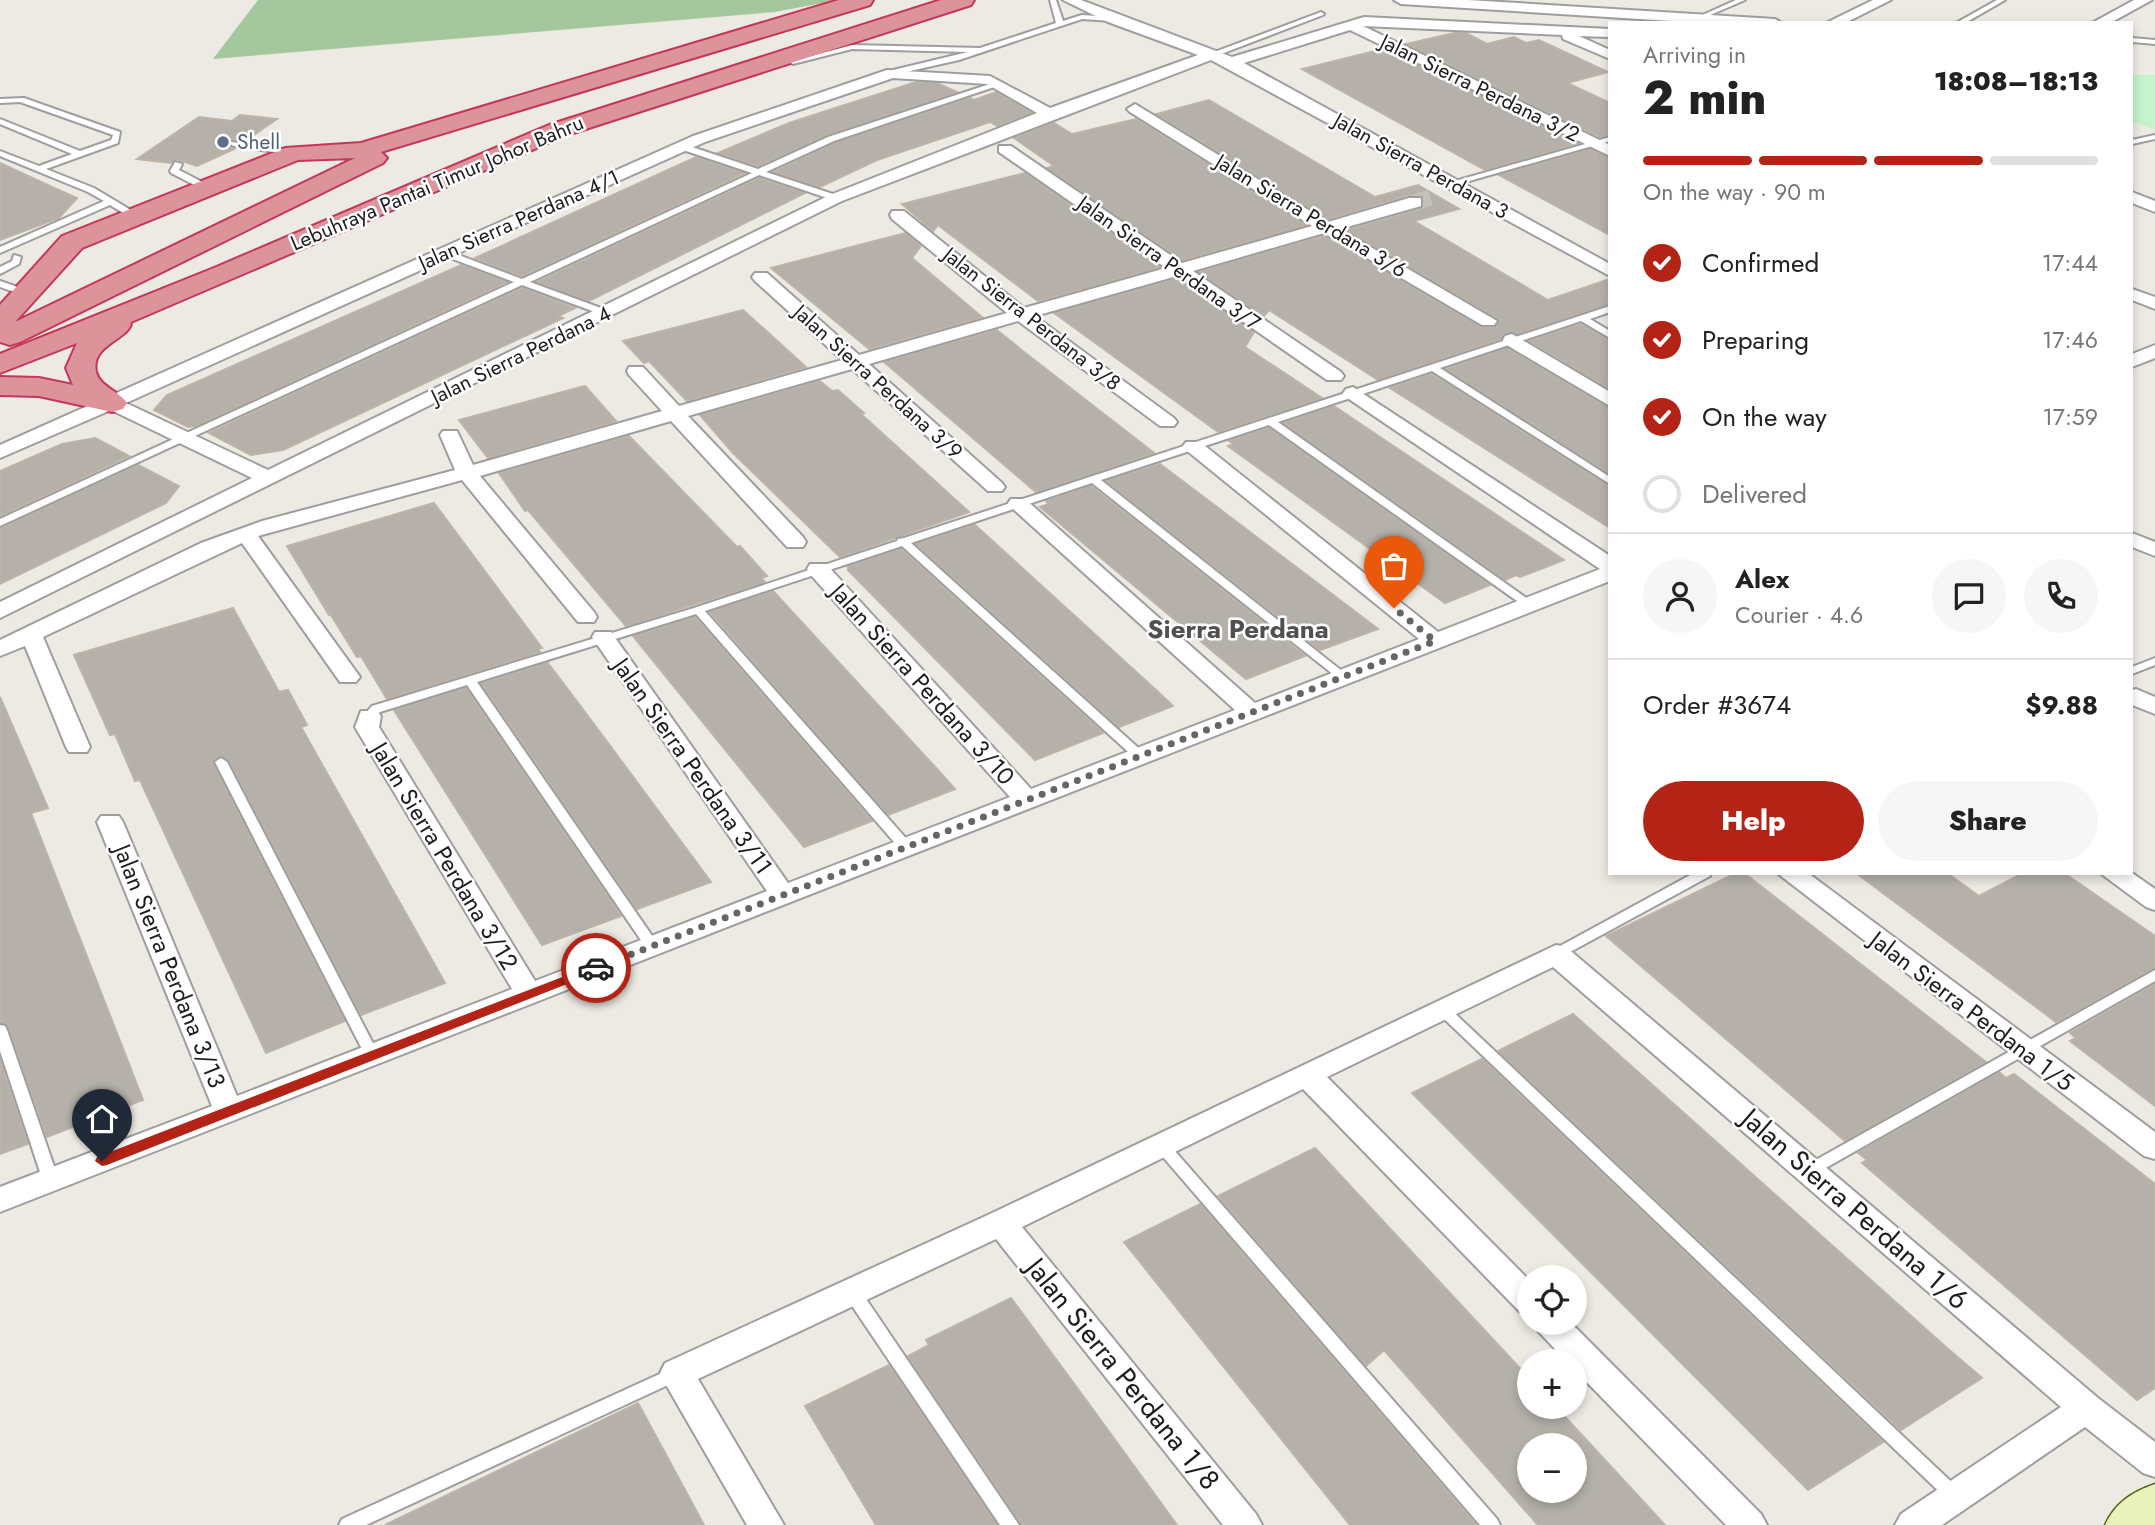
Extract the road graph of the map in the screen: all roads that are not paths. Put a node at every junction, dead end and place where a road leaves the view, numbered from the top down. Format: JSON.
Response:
{"nodes":[{"id":1,"x":862,"y":0,"type":"edge"},
{"id":2,"x":918,"y":0,"type":"edge"},
{"id":3,"x":963,"y":0,"type":"edge"},
{"id":4,"x":1053,"y":0,"type":"edge"},
{"id":5,"x":1070,"y":0,"type":"edge"},
{"id":6,"x":1401,"y":0,"type":"edge"},
{"id":7,"x":1622,"y":0,"type":"edge"},
{"id":8,"x":1742,"y":0,"type":"edge"},
{"id":9,"x":1884,"y":0,"type":"edge"},
{"id":10,"x":2002,"y":0,"type":"edge"},
{"id":11,"x":2108,"y":0,"type":"edge"},
{"id":12,"x":1476,"y":2,"type":"edge"},
{"id":13,"x":2139,"y":3,"type":"edge"},
{"id":14,"x":1592,"y":12,"type":"junction"},
{"id":15,"x":1321,"y":13,"type":"dead end"},
{"id":16,"x":1113,"y":19,"type":"junction"},
{"id":17,"x":1699,"y":19,"type":"junction"},
{"id":18,"x":1737,"y":21,"type":"edge"},
{"id":19,"x":1837,"y":21,"type":"edge"},
{"id":20,"x":1963,"y":21,"type":"edge"},
{"id":21,"x":2103,"y":21,"type":"edge"},
{"id":22,"x":1060,"y":23,"type":"junction"},
{"id":23,"x":1351,"y":24,"type":"junction"},
{"id":24,"x":1555,"y":30,"type":"junction"},
{"id":25,"x":1608,"y":33,"type":"edge"},
{"id":26,"x":2133,"y":40,"type":"edge"},
{"id":27,"x":2155,"y":42,"type":"edge"},
{"id":28,"x":980,"y":50,"type":"junction"},
{"id":29,"x":1213,"y":54,"type":"junction"},
{"id":30,"x":1608,"y":54,"type":"edge"},
{"id":31,"x":1232,"y":62,"type":"junction"},
{"id":32,"x":892,"y":73,"type":"junction"},
{"id":33,"x":723,"y":77,"type":"junction"},
{"id":34,"x":999,"y":84,"type":"junction"},
{"id":35,"x":0,"y":101,"type":"edge"},
{"id":36,"x":1135,"y":108,"type":"dead end"},
{"id":37,"x":1049,"y":114,"type":"junction"},
{"id":38,"x":0,"y":121,"type":"edge"},
{"id":39,"x":443,"y":126,"type":"junction"},
{"id":40,"x":2155,"y":137,"type":"edge"},
{"id":41,"x":1602,"y":142,"type":"edge"},
{"id":42,"x":2133,"y":142,"type":"edge"},
{"id":43,"x":234,"y":144,"type":"dead end"},
{"id":44,"x":682,"y":147,"type":"junction"},
{"id":45,"x":1005,"y":149,"type":"dead end"},
{"id":46,"x":0,"y":153,"type":"edge"},
{"id":47,"x":79,"y":153,"type":"junction"},
{"id":48,"x":294,"y":153,"type":"junction"},
{"id":49,"x":178,"y":164,"type":"dead end"},
{"id":50,"x":38,"y":169,"type":"junction"},
{"id":51,"x":757,"y":172,"type":"junction"},
{"id":52,"x":1457,"y":186,"type":"junction"},
{"id":53,"x":206,"y":188,"type":"junction"},
{"id":54,"x":1436,"y":196,"type":"tunnel mouth"},
{"id":55,"x":2133,"y":197,"type":"edge"},
{"id":56,"x":836,"y":198,"type":"junction"},
{"id":57,"x":109,"y":202,"type":"junction"},
{"id":58,"x":1415,"y":202,"type":"tunnel mouth"},
{"id":59,"x":2155,"y":207,"type":"edge"},
{"id":60,"x":79,"y":210,"type":"joint"},
{"id":61,"x":898,"y":215,"type":"dead end"},
{"id":62,"x":135,"y":217,"type":"junction"},
{"id":63,"x":1325,"y":227,"type":"junction"},
{"id":64,"x":0,"y":250,"type":"edge"},
{"id":65,"x":445,"y":253,"type":"junction"},
{"id":66,"x":0,"y":258,"type":"edge"},
{"id":67,"x":1176,"y":270,"type":"junction"},
{"id":68,"x":1608,"y":270,"type":"edge"},
{"id":69,"x":0,"y":271,"type":"edge"},
{"id":70,"x":224,"y":274,"type":"junction"},
{"id":71,"x":761,"y":277,"type":"dead end"},
{"id":72,"x":519,"y":281,"type":"junction"},
{"id":73,"x":0,"y":284,"type":"edge"},
{"id":74,"x":26,"y":293,"type":"junction"},
{"id":75,"x":2133,"y":294,"type":"edge"},
{"id":76,"x":2155,"y":304,"type":"edge"},
{"id":77,"x":1608,"y":310,"type":"edge"},
{"id":78,"x":606,"y":313,"type":"junction"},
{"id":79,"x":1020,"y":313,"type":"junction"},
{"id":80,"x":1582,"y":318,"type":"junction"},
{"id":81,"x":1489,"y":321,"type":"dead end"},
{"id":82,"x":0,"y":322,"type":"edge"},
{"id":83,"x":1608,"y":334,"type":"edge"},
{"id":84,"x":1512,"y":340,"type":"junction"},
{"id":85,"x":0,"y":341,"type":"edge"},
{"id":86,"x":2155,"y":351,"type":"edge"},
{"id":87,"x":853,"y":361,"type":"junction"},
{"id":88,"x":2133,"y":361,"type":"edge"},
{"id":89,"x":0,"y":364,"type":"edge"},
{"id":90,"x":1432,"y":367,"type":"junction"},
{"id":91,"x":636,"y":371,"type":"dead end"},
{"id":92,"x":1334,"y":376,"type":"dead end"},
{"id":93,"x":0,"y":386,"type":"edge"},
{"id":94,"x":1353,"y":393,"type":"junction"},
{"id":95,"x":1608,"y":399,"type":"edge"},
{"id":96,"x":112,"y":403,"type":"junction"},
{"id":97,"x":675,"y":411,"type":"junction"},
{"id":98,"x":1270,"y":421,"type":"junction"},
{"id":99,"x":1167,"y":422,"type":"dead end"},
{"id":100,"x":450,"y":435,"type":"dead end"},
{"id":101,"x":184,"y":438,"type":"junction"},
{"id":102,"x":1193,"y":446,"type":"junction"},
{"id":103,"x":0,"y":452,"type":"edge"},
{"id":104,"x":467,"y":472,"type":"junction"},
{"id":105,"x":270,"y":479,"type":"junction"},
{"id":106,"x":1093,"y":479,"type":"junction"},
{"id":107,"x":1608,"y":480,"type":"edge"},
{"id":108,"x":995,"y":487,"type":"dead end"},
{"id":109,"x":1018,"y":503,"type":"junction"},
{"id":110,"x":0,"y":523,"type":"edge"},
{"id":111,"x":246,"y":534,"type":"junction"},
{"id":112,"x":2133,"y":539,"type":"edge"},
{"id":113,"x":902,"y":541,"type":"junction"},
{"id":114,"x":795,"y":542,"type":"dead end"},
{"id":115,"x":2155,"y":550,"type":"edge"},
{"id":116,"x":1608,"y":565,"type":"edge"},
{"id":117,"x":818,"y":569,"type":"junction"},
{"id":118,"x":1608,"y":574,"type":"edge"},
{"id":119,"x":1528,"y":604,"type":"junction"},
{"id":120,"x":698,"y":610,"type":"junction"},
{"id":121,"x":0,"y":611,"type":"edge"},
{"id":122,"x":586,"y":617,"type":"dead end"},
{"id":123,"x":31,"y":634,"type":"junction"},
{"id":124,"x":603,"y":637,"type":"junction"},
{"id":125,"x":1435,"y":641,"type":"junction"},
{"id":126,"x":0,"y":649,"type":"edge"},
{"id":127,"x":2155,"y":661,"type":"edge"},
{"id":128,"x":2133,"y":671,"type":"edge"},
{"id":129,"x":348,"y":677,"type":"dead end"},
{"id":130,"x":1343,"y":677,"type":"junction"},
{"id":131,"x":469,"y":679,"type":"junction"},
{"id":132,"x":1251,"y":712,"type":"junction"},
{"id":133,"x":369,"y":716,"type":"joint"},
{"id":134,"x":78,"y":747,"type":"dead end"},
{"id":135,"x":1140,"y":756,"type":"junction"},
{"id":136,"x":221,"y":762,"type":"dead end"},
{"id":137,"x":1027,"y":800,"type":"junction"},
{"id":138,"x":110,"y":822,"type":"dead end"},
{"id":139,"x":906,"y":847,"type":"junction"},
{"id":140,"x":1701,"y":875,"type":"edge"},
{"id":141,"x":1793,"y":875,"type":"edge"},
{"id":142,"x":2116,"y":875,"type":"edge"},
{"id":143,"x":783,"y":895,"type":"junction"},
{"id":144,"x":2155,"y":901,"type":"edge"},
{"id":145,"x":652,"y":946,"type":"junction"},
{"id":146,"x":1556,"y":954,"type":"junction"},
{"id":147,"x":2155,"y":975,"type":"edge"},
{"id":148,"x":529,"y":994,"type":"junction"},
{"id":149,"x":1443,"y":1010,"type":"junction"},
{"id":150,"x":0,"y":1030,"type":"edge"},
{"id":151,"x":2023,"y":1049,"type":"junction"},
{"id":152,"x":372,"y":1055,"type":"junction"},
{"id":153,"x":1308,"y":1076,"type":"junction"},
{"id":154,"x":229,"y":1111,"type":"junction"},
{"id":155,"x":1162,"y":1146,"type":"junction"},
{"id":156,"x":2155,"y":1148,"type":"edge"},
{"id":157,"x":1811,"y":1170,"type":"junction"},
{"id":158,"x":51,"y":1181,"type":"junction"},
{"id":159,"x":0,"y":1200,"type":"edge"},
{"id":160,"x":1001,"y":1223,"type":"junction"},
{"id":161,"x":1517,"y":1289,"type":"edge"},
{"id":162,"x":852,"y":1292,"type":"junction"},
{"id":163,"x":1562,"y":1335,"type":"edge"},
{"id":164,"x":677,"y":1373,"type":"junction"},
{"id":165,"x":2086,"y":1408,"type":"junction"},
{"id":166,"x":2155,"y":1462,"type":"edge"},
{"id":167,"x":1955,"y":1496,"type":"junction"},
{"id":168,"x":2155,"y":1506,"type":"edge"},
{"id":169,"x":348,"y":1525,"type":"edge"},
{"id":170,"x":766,"y":1525,"type":"edge"},
{"id":171,"x":1010,"y":1525,"type":"edge"},
{"id":172,"x":1244,"y":1525,"type":"edge"},
{"id":173,"x":1492,"y":1525,"type":"edge"},
{"id":174,"x":1749,"y":1525,"type":"edge"},
{"id":175,"x":1913,"y":1525,"type":"edge"},
{"id":176,"x":2130,"y":1525,"type":"edge"}],
"edges":[{"from":1,"to":39,"type":"highway"},
{"from":2,"to":85,"type":"highway","name":"Lebuhraya Pantai Timur Johor Bahru"},
{"from":3,"to":33,"type":"highway","name":"Lebuhraya Pantai Timur Johor Bahru"},
{"from":4,"to":22,"type":"lane"},
{"from":5,"to":16,"type":"street","name":"Jalan Sierra Perdana 3"},
{"from":6,"to":12,"type":"street"},
{"from":7,"to":14,"type":"street"},
{"from":8,"to":17,"type":"lane"},
{"from":9,"to":19,"type":"street"},
{"from":10,"to":20,"type":"lane"},
{"from":11,"to":13,"type":"street"},
{"from":12,"to":14,"type":"street"},
{"from":13,"to":21,"type":"street"},
{"from":14,"to":17,"type":"street"},
{"from":15,"to":29,"type":"lane"},
{"from":16,"to":22,"type":"lane"},
{"from":16,"to":29,"type":"street","name":"Jalan Sierra Perdana 3"},
{"from":17,"to":18,"type":"street"},
{"from":22,"to":28,"type":"lane"},
{"from":23,"to":24,"type":"street"},
{"from":23,"to":31,"type":"street"},
{"from":23,"to":41,"type":"street","name":"Jalan Sierra Perdana 3/2"},
{"from":24,"to":25,"type":"street"},
{"from":24,"to":30,"type":"street"},
{"from":26,"to":27,"type":"lane"},
{"from":28,"to":32,"type":"lane"},
{"from":28,"to":33,"type":"lane"},
{"from":29,"to":31,"type":"street","name":"Jalan Sierra Perdana 3"},
{"from":29,"to":37,"type":"street","name":"Jalan Sierra Perdana 4"},
{"from":31,"to":52,"type":"street","name":"Jalan Sierra Perdana 3"},
{"from":32,"to":34,"type":"street","name":"Jalan Sierra Perdana 4/1"},
{"from":32,"to":44,"type":"street","name":"Jalan Sierra Perdana 4/1"},
{"from":33,"to":70,"type":"highway","name":"Lebuhraya Pantai Timur Johor Bahru"},
{"from":34,"to":37,"type":"street","name":"Jalan Sierra Perdana 4/1"},
{"from":34,"to":51,"type":"lane"},
{"from":35,"to":47,"type":"lane"},
{"from":36,"to":63,"type":"street","name":"Jalan Sierra Perdana 3/6"},
{"from":37,"to":56,"type":"street","name":"Jalan Sierra Perdana 4"},
{"from":38,"to":47,"type":"lane"},
{"from":39,"to":48,"type":"highway"},
{"from":39,"to":85,"type":"highway"},
{"from":40,"to":42,"type":"lane"},
{"from":41,"to":52,"type":"lane"},
{"from":43,"to":48,"type":"lane"},
{"from":44,"to":51,"type":"lane"},
{"from":44,"to":65,"type":"street","name":"Jalan Sierra Perdana 4/1"},
{"from":45,"to":67,"type":"street","name":"Jalan Sierra Perdana 3/7"},
{"from":46,"to":50,"type":"lane"},
{"from":47,"to":50,"type":"lane"},
{"from":48,"to":53,"type":"highway"},
{"from":49,"to":53,"type":"lane"},
{"from":50,"to":57,"type":"lane"},
{"from":51,"to":56,"type":"lane"},
{"from":51,"to":72,"type":"lane"},
{"from":52,"to":54,"type":"street"},
{"from":52,"to":68,"type":"street","name":"Jalan Sierra Perdana 3"},
{"from":53,"to":62,"type":"highway"},
{"from":55,"to":59,"type":"street"},
{"from":56,"to":78,"type":"street","name":"Jalan Sierra Perdana 4"},
{"from":57,"to":60,"type":"lane"},
{"from":57,"to":62,"type":"lane"},
{"from":58,"to":63,"type":"street"},
{"from":60,"to":64,"type":"lane"},
{"from":61,"to":79,"type":"street","name":"Jalan Sierra Perdana 3/8"},
{"from":62,"to":74,"type":"highway"},
{"from":63,"to":67,"type":"street"},
{"from":63,"to":81,"type":"street","name":"Jalan Sierra Perdana 3/6"},
{"from":65,"to":72,"type":"lane"},
{"from":65,"to":96,"type":"street","name":"Jalan Sierra Perdana 4/1"},
{"from":66,"to":69,"type":"lane"},
{"from":67,"to":79,"type":"street"},
{"from":67,"to":92,"type":"street","name":"Jalan Sierra Perdana 3/7"},
{"from":70,"to":89,"type":"highway","name":"Lebuhraya Pantai Timur Johor Bahru"},
{"from":70,"to":96,"type":"highway"},
{"from":71,"to":87,"type":"street","name":"Jalan Sierra Perdana 3/9"},
{"from":72,"to":78,"type":"lane"},
{"from":72,"to":101,"type":"lane"},
{"from":73,"to":74,"type":"lane"},
{"from":74,"to":82,"type":"highway"},
{"from":75,"to":76,"type":"street"},
{"from":77,"to":80,"type":"lane"},
{"from":78,"to":105,"type":"street","name":"Jalan Sierra Perdana 4"},
{"from":79,"to":87,"type":"street"},
{"from":79,"to":99,"type":"street","name":"Jalan Sierra Perdana 3/8"},
{"from":80,"to":83,"type":"lane"},
{"from":80,"to":84,"type":"lane"},
{"from":84,"to":90,"type":"lane"},
{"from":84,"to":95,"type":"street"},
{"from":86,"to":88,"type":"street"},
{"from":87,"to":97,"type":"street"},
{"from":87,"to":108,"type":"street","name":"Jalan Sierra Perdana 3/9"},
{"from":90,"to":94,"type":"lane"},
{"from":90,"to":107,"type":"lane"},
{"from":91,"to":97,"type":"street"},
{"from":93,"to":96,"type":"highway"},
{"from":94,"to":98,"type":"lane"},
{"from":94,"to":116,"type":"street"},
{"from":96,"to":101,"type":"street"},
{"from":96,"to":103,"type":"street","name":"Jalan Sierra Perdana 4/1"},
{"from":97,"to":104,"type":"street"},
{"from":97,"to":114,"type":"street"},
{"from":98,"to":102,"type":"lane"},
{"from":98,"to":119,"type":"lane"},
{"from":100,"to":104,"type":"street"},
{"from":101,"to":105,"type":"street"},
{"from":101,"to":110,"type":"lane"},
{"from":102,"to":106,"type":"lane"},
{"from":102,"to":125,"type":"street"},
{"from":104,"to":111,"type":"street"},
{"from":104,"to":122,"type":"street"},
{"from":105,"to":121,"type":"street","name":"Jalan Sierra Perdana 4"},
{"from":106,"to":109,"type":"lane"},
{"from":106,"to":130,"type":"lane"},
{"from":109,"to":113,"type":"lane"},
{"from":109,"to":132,"type":"street"},
{"from":111,"to":123,"type":"street"},
{"from":111,"to":129,"type":"street"},
{"from":112,"to":115,"type":"street"},
{"from":113,"to":117,"type":"lane"},
{"from":113,"to":135,"type":"lane"},
{"from":117,"to":120,"type":"lane"},
{"from":117,"to":137,"type":"street","name":"Jalan Sierra Perdana 3/10"},
{"from":118,"to":119,"type":"street"},
{"from":119,"to":125,"type":"street"},
{"from":120,"to":124,"type":"lane"},
{"from":120,"to":139,"type":"lane"},
{"from":123,"to":126,"type":"street"},
{"from":123,"to":134,"type":"street"},
{"from":124,"to":131,"type":"lane"},
{"from":124,"to":143,"type":"street","name":"Jalan Sierra Perdana 3/11"},
{"from":125,"to":130,"type":"street"},
{"from":127,"to":128,"type":"lane"},
{"from":130,"to":132,"type":"street"},
{"from":131,"to":133,"type":"lane"},
{"from":131,"to":145,"type":"lane"},
{"from":132,"to":135,"type":"street"},
{"from":133,"to":148,"type":"street","name":"Jalan Sierra Perdana 3/12"},
{"from":135,"to":137,"type":"street"},
{"from":136,"to":152,"type":"lane"},
{"from":137,"to":139,"type":"street"},
{"from":138,"to":154,"type":"street","name":"Jalan Sierra Perdana 3/13"},
{"from":139,"to":143,"type":"street"},
{"from":140,"to":146,"type":"lane"},
{"from":141,"to":151,"type":"street","name":"Jalan Sierra Perdana 1/5"},
{"from":142,"to":144,"type":"street"},
{"from":143,"to":145,"type":"street"},
{"from":145,"to":148,"type":"street"},
{"from":146,"to":149,"type":"street"},
{"from":146,"to":157,"type":"street","name":"Jalan Sierra Perdana 1/6"},
{"from":147,"to":151,"type":"lane"},
{"from":148,"to":152,"type":"street"},
{"from":149,"to":153,"type":"street"},
{"from":149,"to":167,"type":"lane"},
{"from":150,"to":158,"type":"lane"},
{"from":151,"to":156,"type":"street","name":"Jalan Sierra Perdana 1/5"},
{"from":151,"to":157,"type":"lane"},
{"from":152,"to":154,"type":"street"},
{"from":153,"to":155,"type":"street"},
{"from":153,"to":161,"type":"street"},
{"from":154,"to":158,"type":"street"},
{"from":155,"to":160,"type":"street"},
{"from":155,"to":173,"type":"lane"},
{"from":157,"to":165,"type":"street","name":"Jalan Sierra Perdana 1/6"},
{"from":158,"to":159,"type":"street"},
{"from":160,"to":162,"type":"street"},
{"from":160,"to":172,"type":"street","name":"Jalan Sierra Perdana 1/8"},
{"from":162,"to":164,"type":"street"},
{"from":162,"to":171,"type":"lane"},
{"from":163,"to":174,"type":"street"},
{"from":164,"to":169,"type":"lane"},
{"from":164,"to":170,"type":"street"},
{"from":165,"to":166,"type":"street","name":"Jalan Sierra Perdana 1/6"},
{"from":165,"to":167,"type":"street"},
{"from":167,"to":175,"type":"street"},
{"from":168,"to":176,"type":"street"}]}
